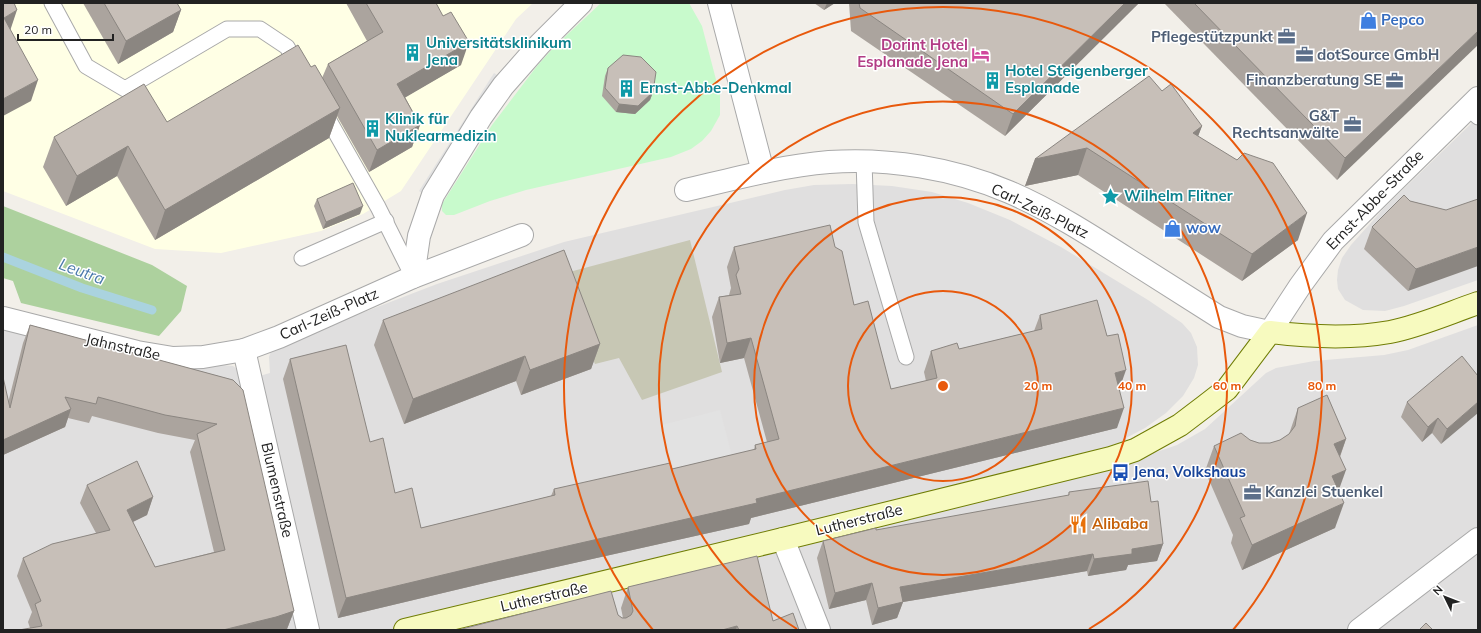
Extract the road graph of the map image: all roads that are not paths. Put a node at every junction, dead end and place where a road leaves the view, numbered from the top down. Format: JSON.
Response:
{"nodes":[{"id":1,"x":52,"y":3,"type":"edge"},
{"id":2,"x":581,"y":3,"type":"edge"},
{"id":3,"x":719,"y":3,"type":"edge"},
{"id":4,"x":307,"y":81,"type":"edge"},
{"id":5,"x":318,"y":100,"type":"edge"},
{"id":6,"x":1475,"y":108,"type":"edge"},
{"id":7,"x":864,"y":161,"type":"junction"},
{"id":8,"x":763,"y":172,"type":"junction"},
{"id":9,"x":686,"y":190,"type":"dead end"},
{"id":10,"x":386,"y":221,"type":"junction"},
{"id":11,"x":522,"y":235,"type":"dead end"},
{"id":12,"x":302,"y":258,"type":"dead end"},
{"id":13,"x":414,"y":277,"type":"junction"},
{"id":14,"x":1478,"y":303,"type":"edge"},
{"id":15,"x":3,"y":318,"type":"edge"},
{"id":16,"x":1270,"y":332,"type":"junction"},
{"id":17,"x":244,"y":350,"type":"junction"},
{"id":18,"x":906,"y":357,"type":"dead end"},
{"id":19,"x":783,"y":539,"type":"junction"},
{"id":20,"x":1478,"y":539,"type":"edge"},
{"id":21,"x":308,"y":630,"type":"edge"},
{"id":22,"x":405,"y":630,"type":"edge"},
{"id":23,"x":819,"y":630,"type":"edge"},
{"id":24,"x":1359,"y":630,"type":"edge"}],
"edges":[{"from":1,"to":4,"type":"lane"},
{"from":2,"to":13,"type":"street"},
{"from":3,"to":8,"type":"street"},
{"from":5,"to":10,"type":"lane"},
{"from":6,"to":16,"type":"street","name":"Ernst-Abbe-Straße"},
{"from":7,"to":8,"type":"street","name":"Carl-Zeiß-Platz"},
{"from":7,"to":16,"type":"street","name":"Carl-Zeiß-Platz"},
{"from":7,"to":18,"type":"lane"},
{"from":8,"to":9,"type":"street","name":"Carl-Zeiß-Platz"},
{"from":10,"to":12,"type":"lane"},
{"from":10,"to":13,"type":"lane"},
{"from":11,"to":13,"type":"street","name":"Carl-Zeiß-Platz"},
{"from":13,"to":17,"type":"street","name":"Carl-Zeiß-Platz"},
{"from":14,"to":16,"type":"street"},
{"from":15,"to":17,"type":"street","name":"Jahnstraße"},
{"from":16,"to":19,"type":"street","name":"Lutherstraße"},
{"from":17,"to":21,"type":"street","name":"Blumenstraße"},
{"from":19,"to":22,"type":"street","name":"Lutherstraße"},
{"from":19,"to":23,"type":"street"},
{"from":20,"to":24,"type":"street"}]}
